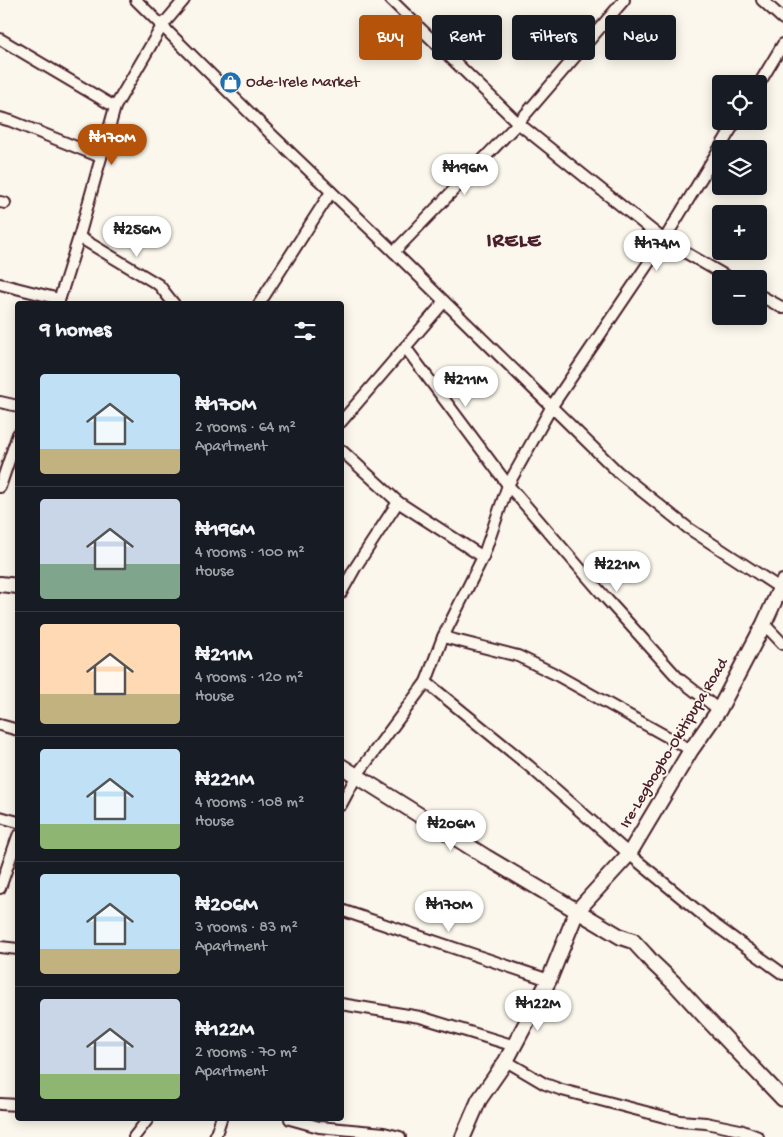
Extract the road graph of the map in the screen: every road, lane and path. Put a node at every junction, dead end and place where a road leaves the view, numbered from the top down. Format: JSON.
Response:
{"nodes":[{"id":1,"x":136,"y":0,"type":"edge"},
{"id":2,"x":184,"y":0,"type":"edge"},
{"id":3,"x":391,"y":0,"type":"edge"},
{"id":4,"x":624,"y":0,"type":"edge"},
{"id":5,"x":762,"y":0,"type":"edge"},
{"id":6,"x":783,"y":19,"type":"edge"},
{"id":7,"x":162,"y":26,"type":"junction"},
{"id":8,"x":0,"y":39,"type":"edge"},
{"id":9,"x":783,"y":44,"type":"edge"},
{"id":10,"x":764,"y":75,"type":"edge"},
{"id":11,"x":115,"y":107,"type":"junction"},
{"id":12,"x":0,"y":118,"type":"edge"},
{"id":13,"x":518,"y":123,"type":"junction"},
{"id":14,"x":731,"y":130,"type":"edge"},
{"id":15,"x":101,"y":157,"type":"junction"},
{"id":16,"x":331,"y":192,"type":"junction"},
{"id":17,"x":79,"y":237,"type":"junction"},
{"id":18,"x":664,"y":240,"type":"junction"},
{"id":19,"x":394,"y":252,"type":"junction"},
{"id":20,"x":716,"y":270,"type":"edge"},
{"id":21,"x":0,"y":284,"type":"edge"},
{"id":22,"x":767,"y":299,"type":"edge"},
{"id":23,"x":58,"y":301,"type":"edge"},
{"id":24,"x":172,"y":301,"type":"edge"},
{"id":25,"x":261,"y":301,"type":"edge"},
{"id":26,"x":444,"y":302,"type":"junction"},
{"id":27,"x":783,"y":308,"type":"edge"},
{"id":28,"x":405,"y":347,"type":"junction"},
{"id":29,"x":0,"y":402,"type":"edge"},
{"id":30,"x":15,"y":405,"type":"edge"},
{"id":31,"x":552,"y":406,"type":"junction"},
{"id":32,"x":344,"y":418,"type":"edge"},
{"id":33,"x":15,"y":443,"type":"edge"},
{"id":34,"x":344,"y":453,"type":"edge"},
{"id":35,"x":508,"y":485,"type":"junction"},
{"id":36,"x":0,"y":487,"type":"edge"},
{"id":37,"x":398,"y":502,"type":"junction"},
{"id":38,"x":483,"y":557,"type":"junction"},
{"id":39,"x":0,"y":584,"type":"edge"},
{"id":40,"x":15,"y":586,"type":"edge"},
{"id":41,"x":782,"y":586,"type":"edge"},
{"id":42,"x":344,"y":588,"type":"edge"},
{"id":43,"x":764,"y":624,"type":"junction"},
{"id":44,"x":443,"y":637,"type":"junction"},
{"id":45,"x":783,"y":644,"type":"edge"},
{"id":46,"x":426,"y":682,"type":"junction"},
{"id":47,"x":719,"y":710,"type":"junction"},
{"id":48,"x":0,"y":725,"type":"edge"},
{"id":49,"x":15,"y":729,"type":"edge"},
{"id":50,"x":692,"y":750,"type":"junction"},
{"id":51,"x":344,"y":768,"type":"edge"},
{"id":52,"x":357,"y":775,"type":"junction"},
{"id":53,"x":344,"y":799,"type":"edge"},
{"id":54,"x":0,"y":818,"type":"edge"},
{"id":55,"x":15,"y":821,"type":"edge"},
{"id":56,"x":15,"y":845,"type":"edge"},
{"id":57,"x":629,"y":854,"type":"junction"},
{"id":58,"x":0,"y":888,"type":"edge"},
{"id":59,"x":344,"y":911,"type":"edge"},
{"id":60,"x":577,"y":911,"type":"junction"},
{"id":61,"x":0,"y":947,"type":"edge"},
{"id":62,"x":15,"y":949,"type":"edge"},
{"id":63,"x":783,"y":974,"type":"edge"},
{"id":64,"x":549,"y":980,"type":"junction"},
{"id":65,"x":344,"y":1004,"type":"edge"},
{"id":66,"x":514,"y":1046,"type":"junction"},
{"id":67,"x":506,"y":1062,"type":"junction"},
{"id":68,"x":783,"y":1098,"type":"edge"},
{"id":69,"x":0,"y":1104,"type":"edge"},
{"id":70,"x":15,"y":1104,"type":"edge"},
{"id":71,"x":146,"y":1121,"type":"edge"},
{"id":72,"x":220,"y":1121,"type":"edge"},
{"id":73,"x":298,"y":1121,"type":"edge"},
{"id":74,"x":134,"y":1137,"type":"edge"},
{"id":75,"x":215,"y":1137,"type":"edge"},
{"id":76,"x":400,"y":1137,"type":"edge"},
{"id":77,"x":463,"y":1137,"type":"edge"},
{"id":78,"x":758,"y":1137,"type":"edge"}],
"edges":[{"from":1,"to":7,"type":"street"},
{"from":2,"to":7,"type":"street"},
{"from":3,"to":13,"type":"street"},
{"from":4,"to":13,"type":"street"},
{"from":5,"to":6,"type":"street"},
{"from":7,"to":11,"type":"street"},
{"from":7,"to":16,"type":"street"},
{"from":8,"to":11,"type":"street"},
{"from":9,"to":10,"type":"street"},
{"from":11,"to":15,"type":"street"},
{"from":12,"to":15,"type":"street"},
{"from":13,"to":18,"type":"street"},
{"from":13,"to":19,"type":"street"},
{"from":14,"to":18,"type":"street"},
{"from":15,"to":17,"type":"street"},
{"from":16,"to":19,"type":"street"},
{"from":16,"to":25,"type":"street"},
{"from":17,"to":23,"type":"street"},
{"from":17,"to":24,"type":"street"},
{"from":18,"to":20,"type":"street"},
{"from":18,"to":31,"type":"street"},
{"from":19,"to":26,"type":"street"},
{"from":21,"to":23,"type":"street"},
{"from":22,"to":27,"type":"street"},
{"from":26,"to":28,"type":"street"},
{"from":26,"to":31,"type":"street"},
{"from":28,"to":32,"type":"street"},
{"from":28,"to":35,"type":"street"},
{"from":29,"to":30,"type":"street"},
{"from":31,"to":35,"type":"street"},
{"from":31,"to":41,"type":"street"},
{"from":33,"to":36,"type":"street"},
{"from":34,"to":37,"type":"street"},
{"from":35,"to":38,"type":"street"},
{"from":35,"to":47,"type":"street"},
{"from":37,"to":38,"type":"street"},
{"from":37,"to":42,"type":"street"},
{"from":38,"to":44,"type":"street"},
{"from":39,"to":40,"type":"street"},
{"from":41,"to":43,"type":"street","name":"Ire-Legbogbo-Okitipupa Road"},
{"from":43,"to":45,"type":"street"},
{"from":43,"to":47,"type":"street","name":"Ire-Legbogbo-Okitipupa Road"},
{"from":44,"to":46,"type":"street"},
{"from":44,"to":50,"type":"street"},
{"from":46,"to":52,"type":"street"},
{"from":46,"to":57,"type":"street"},
{"from":47,"to":50,"type":"street","name":"Ire-Legbogbo-Okitipupa Road"},
{"from":48,"to":49,"type":"street"},
{"from":50,"to":57,"type":"street","name":"Ire-Legbogbo-Okitipupa Road"},
{"from":51,"to":52,"type":"street"},
{"from":52,"to":53,"type":"street"},
{"from":52,"to":60,"type":"street"},
{"from":54,"to":55,"type":"street"},
{"from":56,"to":58,"type":"street"},
{"from":57,"to":60,"type":"street","name":"Ire-Legbogbo-Okitipupa Road"},
{"from":57,"to":63,"type":"street"},
{"from":59,"to":64,"type":"street"},
{"from":60,"to":64,"type":"street"},
{"from":60,"to":68,"type":"street"},
{"from":61,"to":62,"type":"street"},
{"from":64,"to":66,"type":"street"},
{"from":65,"to":66,"type":"street"},
{"from":66,"to":67,"type":"street"},
{"from":67,"to":77,"type":"street"},
{"from":67,"to":78,"type":"street"},
{"from":69,"to":70,"type":"street"},
{"from":71,"to":74,"type":"street"},
{"from":72,"to":75,"type":"street"},
{"from":73,"to":76,"type":"street"}]}
